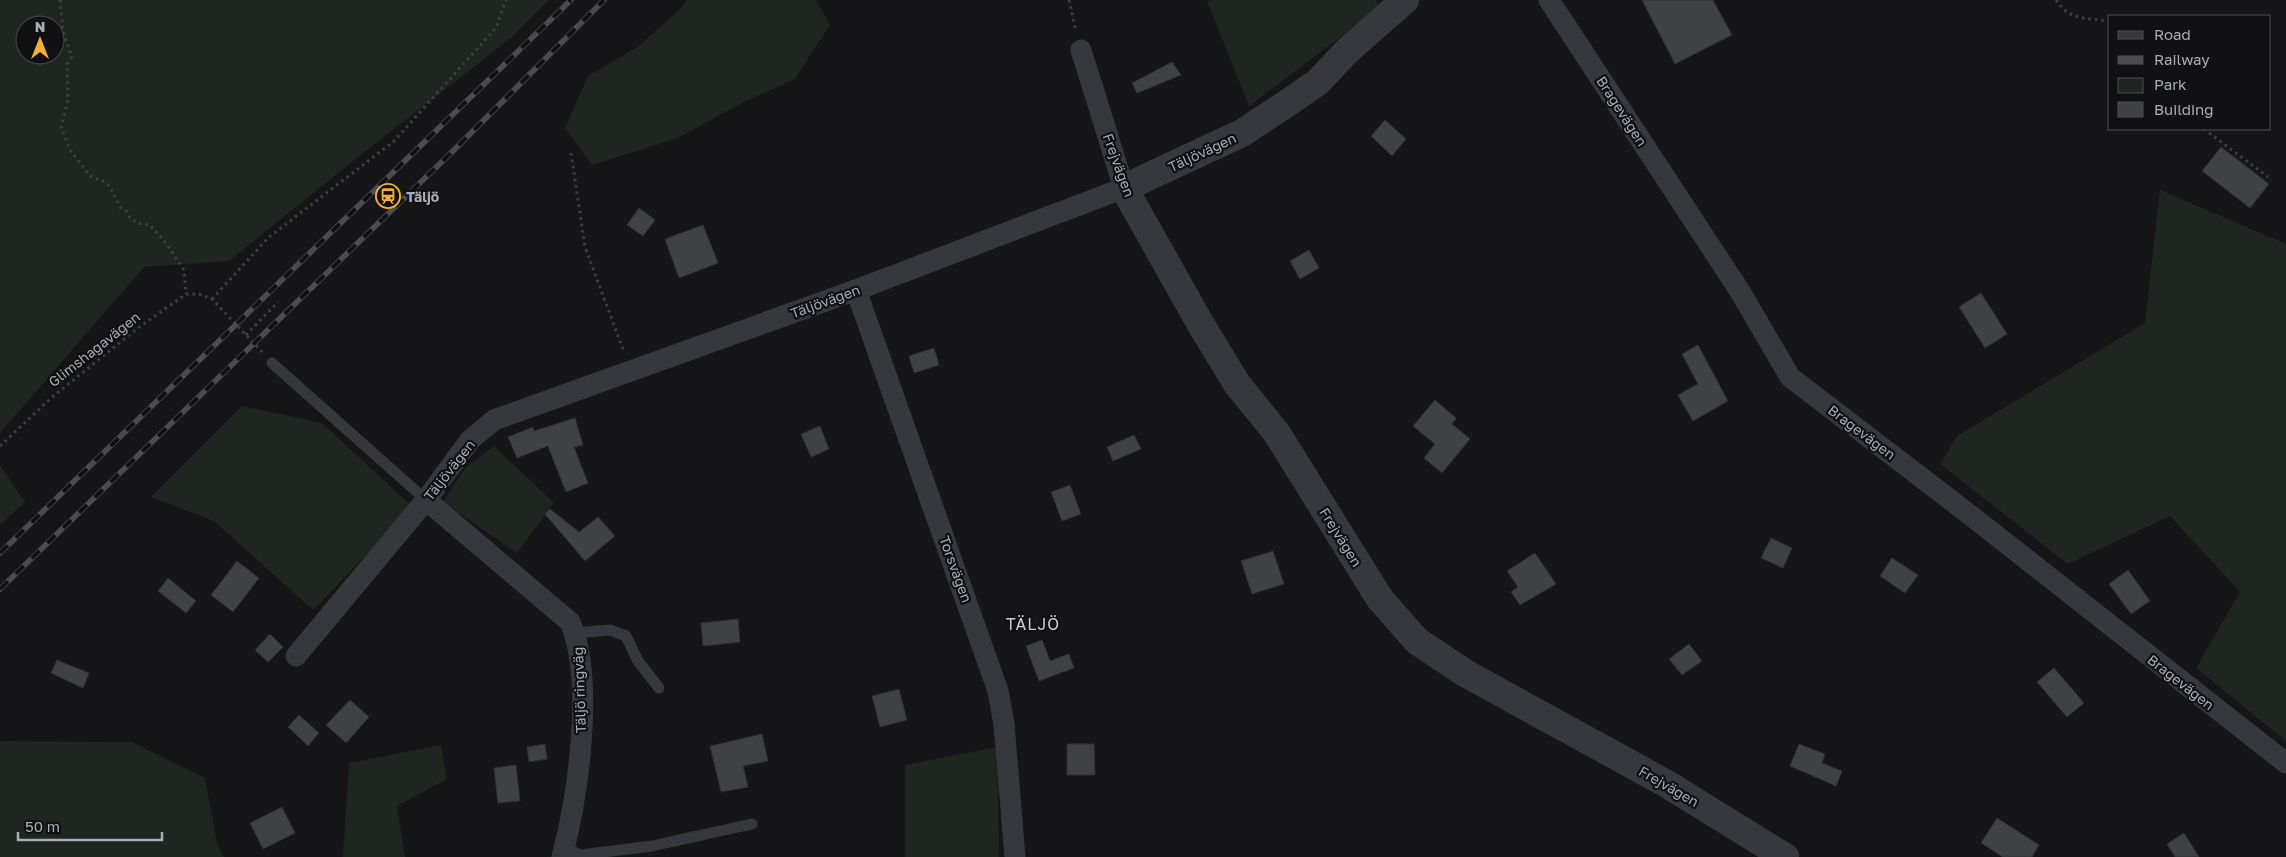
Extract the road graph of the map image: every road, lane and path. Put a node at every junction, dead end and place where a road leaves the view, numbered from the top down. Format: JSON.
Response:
{"nodes":[{"id":1,"x":60,"y":0,"type":"edge"},
{"id":2,"x":506,"y":0,"type":"edge"},
{"id":3,"x":1069,"y":0,"type":"edge"},
{"id":4,"x":1405,"y":0,"type":"edge"},
{"id":5,"x":1549,"y":0,"type":"edge"},
{"id":6,"x":2056,"y":0,"type":"edge"},
{"id":7,"x":2108,"y":22,"type":"edge"},
{"id":8,"x":1081,"y":50,"type":"joint"},
{"id":9,"x":2205,"y":130,"type":"edge"},
{"id":10,"x":571,"y":153,"type":"dead end"},
{"id":11,"x":2268,"y":177,"type":"dead end"},
{"id":12,"x":1124,"y":188,"type":"junction"},
{"id":13,"x":856,"y":290,"type":"junction"},
{"id":14,"x":186,"y":294,"type":"junction"},
{"id":15,"x":212,"y":299,"type":"junction"},
{"id":16,"x":278,"y":302,"type":"dead end"},
{"id":17,"x":246,"y":335,"type":"junction"},
{"id":18,"x":272,"y":363,"type":"joint"},
{"id":19,"x":631,"y":371,"type":"junction"},
{"id":20,"x":0,"y":446,"type":"edge"},
{"id":21,"x":426,"y":500,"type":"junction"},
{"id":22,"x":575,"y":633,"type":"junction"},
{"id":23,"x":296,"y":656,"type":"dead end"},
{"id":24,"x":658,"y":688,"type":"dead end"},
{"id":25,"x":2286,"y":763,"type":"edge"},
{"id":26,"x":752,"y":824,"type":"dead end"},
{"id":27,"x":563,"y":852,"type":"edge"},
{"id":28,"x":1015,"y":857,"type":"edge"},
{"id":29,"x":1786,"y":857,"type":"edge"}],
"edges":[{"from":1,"to":14,"type":"path"},
{"from":2,"to":15,"type":"path"},
{"from":3,"to":8,"type":"path"},
{"from":4,"to":12,"type":"street","name":"Täljövägen"},
{"from":5,"to":25,"type":"street","name":"Bragevägen"},
{"from":6,"to":7,"type":"path"},
{"from":8,"to":12,"type":"street","name":"Frejvägen"},
{"from":9,"to":11,"type":"path"},
{"from":10,"to":19,"type":"path"},
{"from":12,"to":13,"type":"street","name":"Täljövägen"},
{"from":12,"to":29,"type":"street","name":"Frejvägen"},
{"from":13,"to":19,"type":"street","name":"Täljövägen"},
{"from":13,"to":28,"type":"street","name":"Torsvägen"},
{"from":14,"to":15,"type":"path"},
{"from":14,"to":20,"type":"path","name":"Glimshagavägen"},
{"from":15,"to":17,"type":"path"},
{"from":16,"to":17,"type":"path"},
{"from":17,"to":18,"type":"path"},
{"from":18,"to":21,"type":"lane"},
{"from":19,"to":21,"type":"street","name":"Täljövägen"},
{"from":21,"to":22,"type":"street","name":"Täljö ringväg"},
{"from":21,"to":23,"type":"street","name":"Täljövägen"},
{"from":22,"to":24,"type":"lane"},
{"from":22,"to":27,"type":"street","name":"Täljö ringväg"},
{"from":26,"to":27,"type":"lane"}]}
